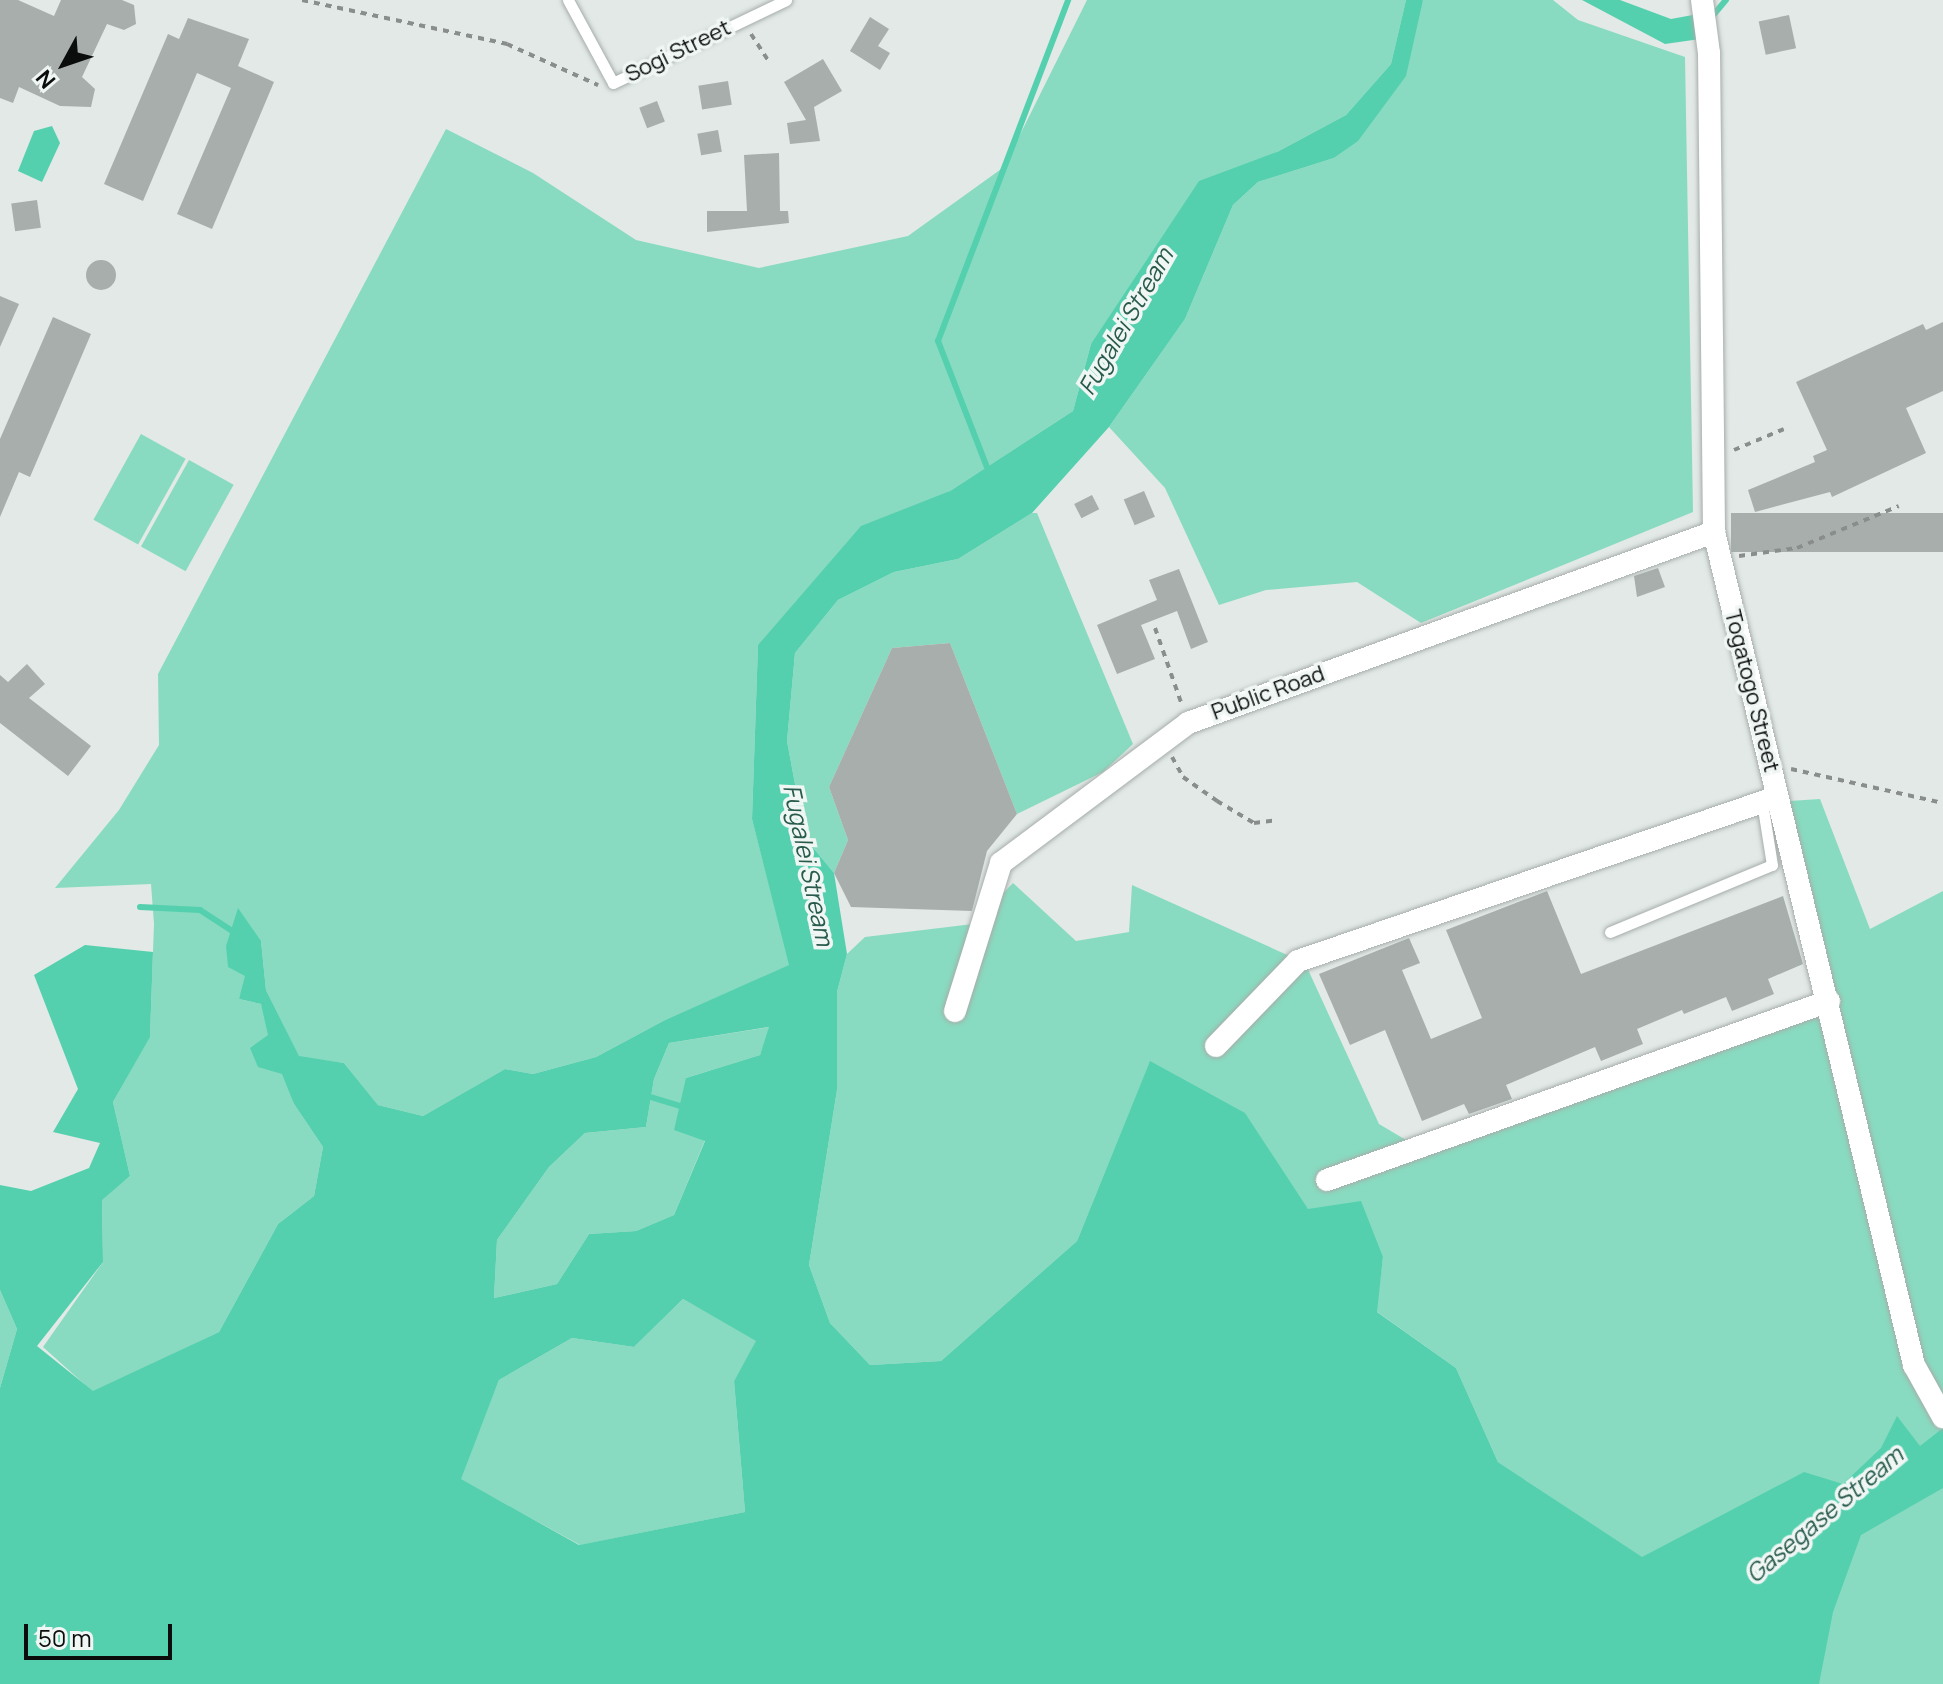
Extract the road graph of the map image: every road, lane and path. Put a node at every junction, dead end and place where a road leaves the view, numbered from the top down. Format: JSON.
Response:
{"nodes":[{"id":1,"x":302,"y":0,"type":"edge"},
{"id":2,"x":568,"y":0,"type":"edge"},
{"id":3,"x":786,"y":0,"type":"edge"},
{"id":4,"x":1702,"y":0,"type":"edge"},
{"id":5,"x":741,"y":30,"type":"dead end"},
{"id":6,"x":768,"y":60,"type":"dead end"},
{"id":7,"x":613,"y":87,"type":"dead end"},
{"id":8,"x":1784,"y":429,"type":"dead end"},
{"id":9,"x":1713,"y":459,"type":"junction"},
{"id":10,"x":1899,"y":506,"type":"dead end"},
{"id":11,"x":1714,"y":532,"type":"junction"},
{"id":12,"x":1720,"y":559,"type":"junction"},
{"id":13,"x":1155,"y":628,"type":"dead end"},
{"id":14,"x":1188,"y":723,"type":"junction"},
{"id":15,"x":1164,"y":741,"type":"junction"},
{"id":16,"x":1769,"y":764,"type":"junction"},
{"id":17,"x":1770,"y":799,"type":"junction"},
{"id":18,"x":1943,"y":803,"type":"edge"},
{"id":19,"x":1277,"y":820,"type":"dead end"},
{"id":20,"x":1610,"y":932,"type":"dead end"},
{"id":21,"x":1829,"y":1001,"type":"junction"},
{"id":22,"x":955,"y":1011,"type":"dead end"},
{"id":23,"x":1216,"y":1046,"type":"dead end"},
{"id":24,"x":1327,"y":1180,"type":"dead end"},
{"id":25,"x":1943,"y":1417,"type":"edge"}],
"edges":[{"from":1,"to":7,"type":"path"},
{"from":2,"to":3,"type":"lane","name":"Sogi Street"},
{"from":4,"to":9,"type":"street","name":"Togatogo Street"},
{"from":5,"to":6,"type":"path"},
{"from":8,"to":9,"type":"path"},
{"from":9,"to":11,"type":"street","name":"Togatogo Street"},
{"from":10,"to":12,"type":"path"},
{"from":11,"to":12,"type":"street","name":"Togatogo Street"},
{"from":11,"to":14,"type":"street","name":"Public Road"},
{"from":12,"to":16,"type":"street","name":"Togatogo Street"},
{"from":13,"to":14,"type":"path"},
{"from":14,"to":15,"type":"street","name":"Public Road"},
{"from":15,"to":19,"type":"path"},
{"from":15,"to":22,"type":"street","name":"Public Road"},
{"from":16,"to":17,"type":"street","name":"Togatogo Street"},
{"from":16,"to":18,"type":"path"},
{"from":17,"to":20,"type":"lane"},
{"from":17,"to":21,"type":"street","name":"Togatogo Street"},
{"from":17,"to":23,"type":"street"},
{"from":21,"to":24,"type":"street"},
{"from":21,"to":25,"type":"street","name":"Togatogo Street"}]}
